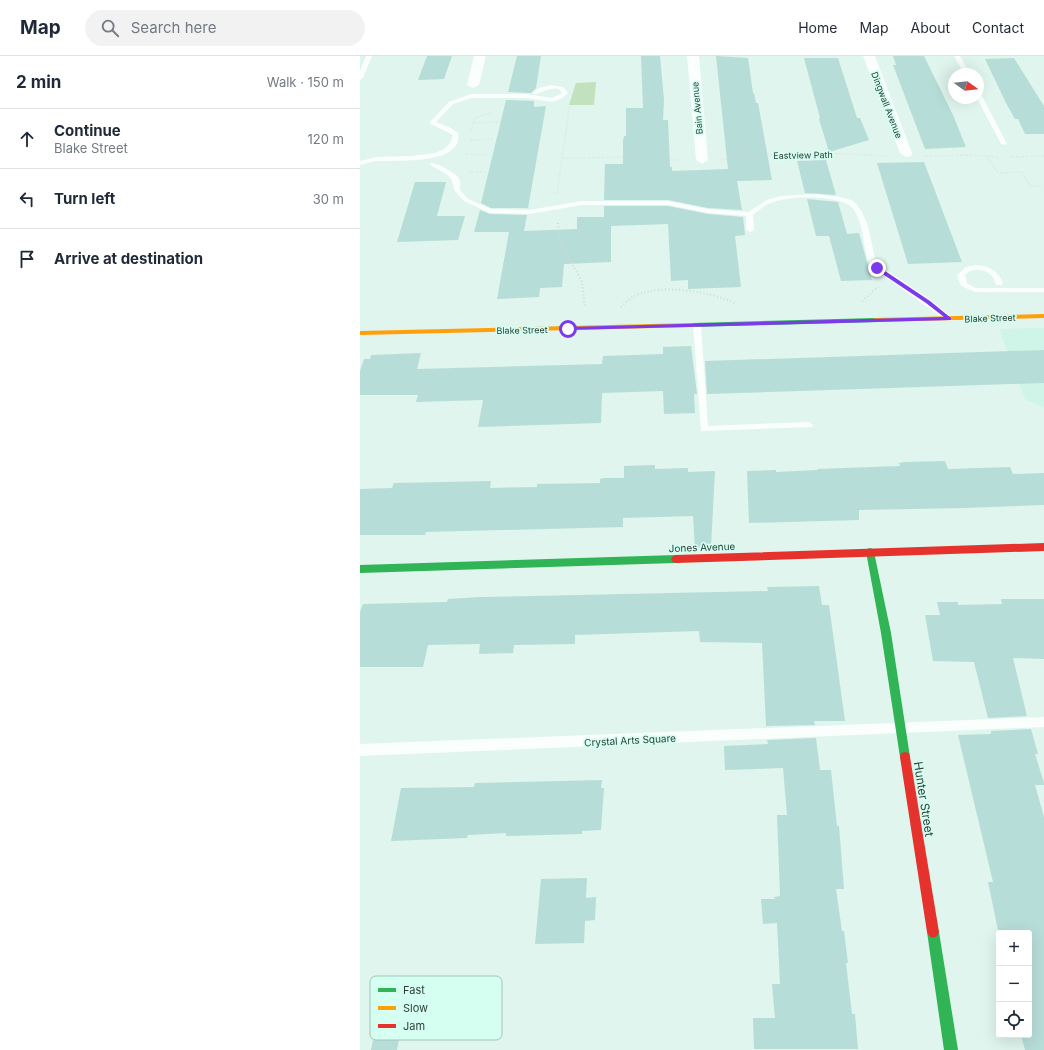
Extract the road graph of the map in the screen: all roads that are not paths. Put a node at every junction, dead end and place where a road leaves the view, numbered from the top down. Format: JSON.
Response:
{"nodes":[{"id":1,"x":369,"y":56,"type":"edge"},
{"id":2,"x":480,"y":56,"type":"edge"},
{"id":3,"x":693,"y":56,"type":"edge"},
{"id":4,"x":869,"y":56,"type":"edge"},
{"id":5,"x":957,"y":56,"type":"edge"},
{"id":6,"x":964,"y":68,"type":"edge"},
{"id":7,"x":360,"y":78,"type":"edge"},
{"id":8,"x":472,"y":85,"type":"dead end"},
{"id":9,"x":535,"y":93,"type":"dead end"},
{"id":10,"x":983,"y":104,"type":"edge"},
{"id":11,"x":1004,"y":144,"type":"dead end"},
{"id":12,"x":906,"y":153,"type":"dead end"},
{"id":13,"x":702,"y":160,"type":"road end"},
{"id":14,"x":360,"y":163,"type":"edge"},
{"id":15,"x":432,"y":164,"type":"dead end"},
{"id":16,"x":749,"y":214,"type":"junction"},
{"id":17,"x":750,"y":230,"type":"dead end"},
{"id":18,"x":999,"y":283,"type":"dead end"},
{"id":19,"x":1044,"y":290,"type":"edge"},
{"id":20,"x":1044,"y":316,"type":"edge"},
{"id":21,"x":950,"y":319,"type":"junction"},
{"id":22,"x":697,"y":325,"type":"junction"},
{"id":23,"x":360,"y":333,"type":"edge"},
{"id":24,"x":809,"y":425,"type":"dead end"},
{"id":25,"x":1044,"y":547,"type":"edge"},
{"id":26,"x":870,"y":552,"type":"junction"},
{"id":27,"x":360,"y":569,"type":"edge"},
{"id":28,"x":1044,"y":722,"type":"edge"},
{"id":29,"x":901,"y":728,"type":"junction"},
{"id":30,"x":360,"y":750,"type":"edge"},
{"id":31,"x":951,"y":1050,"type":"edge"}],
"edges":[{"from":1,"to":7,"type":"lane"},
{"from":2,"to":8,"type":"street"},
{"from":3,"to":13,"type":"street","name":"Bain Avenue"},
{"from":4,"to":12,"type":"street","name":"Dingwall Avenue"},
{"from":5,"to":6,"type":"lane"},
{"from":9,"to":14,"type":"lane"},
{"from":10,"to":11,"type":"lane"},
{"from":15,"to":16,"type":"lane"},
{"from":16,"to":17,"type":"lane"},
{"from":16,"to":21,"type":"lane"},
{"from":18,"to":19,"type":"lane"},
{"from":20,"to":21,"type":"street","name":"Blake Street"},
{"from":21,"to":22,"type":"street","name":"Blake Street"},
{"from":22,"to":23,"type":"street","name":"Blake Street"},
{"from":22,"to":24,"type":"lane"},
{"from":25,"to":26,"type":"street","name":"Jones Avenue"},
{"from":26,"to":27,"type":"street","name":"Jones Avenue"},
{"from":26,"to":29,"type":"street","name":"Hunter Street"},
{"from":28,"to":29,"type":"lane","name":"Crystal Arts Square"},
{"from":29,"to":30,"type":"lane","name":"Crystal Arts Square"},
{"from":29,"to":31,"type":"street","name":"Hunter Street"}]}
